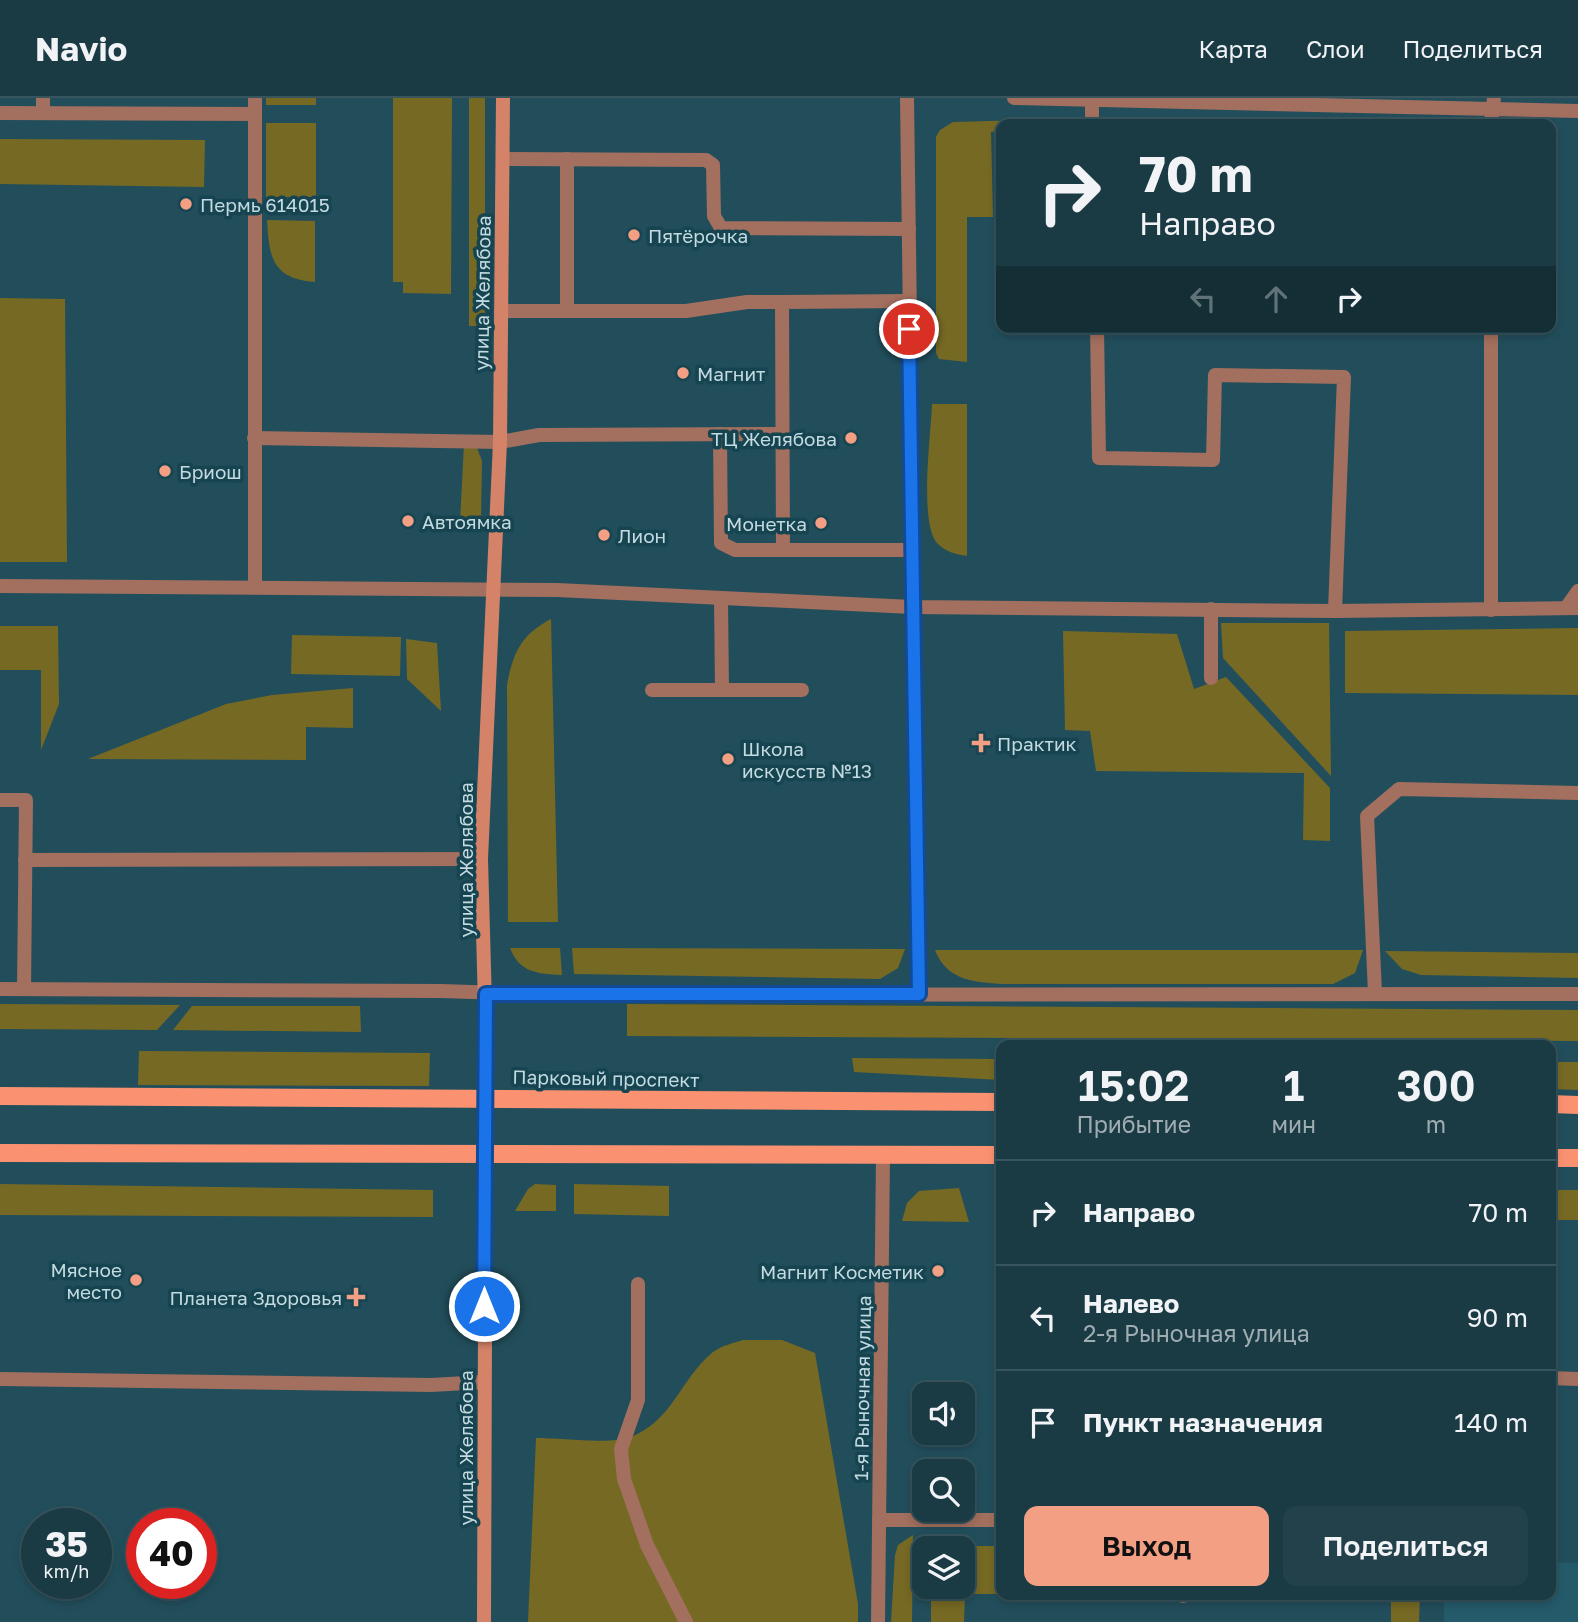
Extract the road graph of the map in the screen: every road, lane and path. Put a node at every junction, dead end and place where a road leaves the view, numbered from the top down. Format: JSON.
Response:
{"nodes":[{"id":1,"x":43,"y":98,"type":"edge"},
{"id":2,"x":255,"y":98,"type":"edge"},
{"id":3,"x":503,"y":98,"type":"edge"},
{"id":4,"x":907,"y":98,"type":"edge"},
{"id":5,"x":1014,"y":98,"type":"edge"},
{"id":6,"x":1092,"y":98,"type":"edge"},
{"id":7,"x":1470,"y":103,"type":"edge"},
{"id":8,"x":1492,"y":110,"type":"edge"},
{"id":9,"x":1578,"y":111,"type":"edge"},
{"id":10,"x":0,"y":113,"type":"edge"},
{"id":11,"x":43,"y":113,"type":"junction"},
{"id":12,"x":255,"y":114,"type":"junction"},
{"id":13,"x":1092,"y":119,"type":"edge"},
{"id":14,"x":503,"y":159,"type":"junction"},
{"id":15,"x":567,"y":159,"type":"junction"},
{"id":16,"x":908,"y":229,"type":"junction"},
{"id":17,"x":909,"y":301,"type":"junction"},
{"id":18,"x":782,"y":302,"type":"junction"},
{"id":19,"x":567,"y":311,"type":"junction"},
{"id":20,"x":501,"y":312,"type":"junction"},
{"id":21,"x":1097,"y":333,"type":"edge"},
{"id":22,"x":1491,"y":333,"type":"edge"},
{"id":23,"x":720,"y":434,"type":"junction"},
{"id":24,"x":782,"y":434,"type":"junction"},
{"id":25,"x":254,"y":438,"type":"junction"},
{"id":26,"x":500,"y":442,"type":"junction"},
{"id":27,"x":783,"y":550,"type":"junction"},
{"id":28,"x":911,"y":550,"type":"junction"},
{"id":29,"x":0,"y":586,"type":"edge"},
{"id":30,"x":255,"y":587,"type":"junction"},
{"id":31,"x":493,"y":590,"type":"junction"},
{"id":32,"x":1578,"y":591,"type":"edge"},
{"id":33,"x":722,"y":598,"type":"junction"},
{"id":34,"x":912,"y":607,"type":"junction"},
{"id":35,"x":1572,"y":608,"type":"edge"},
{"id":36,"x":1211,"y":609,"type":"junction"},
{"id":37,"x":1491,"y":610,"type":"junction"},
{"id":38,"x":1335,"y":611,"type":"junction"},
{"id":39,"x":1211,"y":678,"type":"dead end"},
{"id":40,"x":652,"y":690,"type":"dead end"},
{"id":41,"x":722,"y":690,"type":"junction"},
{"id":42,"x":802,"y":690,"type":"dead end"},
{"id":43,"x":1578,"y":793,"type":"edge"},
{"id":44,"x":0,"y":800,"type":"edge"},
{"id":45,"x":481,"y":859,"type":"junction"},
{"id":46,"x":25,"y":860,"type":"junction"},
{"id":47,"x":0,"y":989,"type":"edge"},
{"id":48,"x":24,"y":989,"type":"junction"},
{"id":49,"x":1375,"y":993,"type":"junction"},
{"id":50,"x":486,"y":994,"type":"junction"},
{"id":51,"x":919,"y":994,"type":"junction"},
{"id":52,"x":1578,"y":994,"type":"edge"},
{"id":53,"x":0,"y":1096,"type":"edge"},
{"id":54,"x":485,"y":1098,"type":"junction"},
{"id":55,"x":996,"y":1102,"type":"edge"},
{"id":56,"x":1556,"y":1104,"type":"edge"},
{"id":57,"x":1578,"y":1105,"type":"edge"},
{"id":58,"x":0,"y":1153,"type":"edge"},
{"id":59,"x":485,"y":1155,"type":"junction"},
{"id":60,"x":883,"y":1155,"type":"junction"},
{"id":61,"x":996,"y":1155,"type":"edge"},
{"id":62,"x":1556,"y":1158,"type":"edge"},
{"id":63,"x":1578,"y":1158,"type":"edge"},
{"id":64,"x":638,"y":1284,"type":"dead end"},
{"id":65,"x":1556,"y":1378,"type":"edge"},
{"id":66,"x":1578,"y":1378,"type":"edge"},
{"id":67,"x":0,"y":1379,"type":"edge"},
{"id":68,"x":484,"y":1382,"type":"junction"},
{"id":69,"x":879,"y":1520,"type":"junction"},
{"id":70,"x":996,"y":1520,"type":"edge"},
{"id":71,"x":484,"y":1622,"type":"edge"},
{"id":72,"x":686,"y":1622,"type":"edge"},
{"id":73,"x":878,"y":1622,"type":"edge"}],
"edges":[{"from":1,"to":11,"type":"street"},
{"from":2,"to":12,"type":"street"},
{"from":3,"to":14,"type":"street","name":"улица Желябова"},
{"from":4,"to":16,"type":"street"},
{"from":5,"to":6,"type":"street"},
{"from":6,"to":7,"type":"street"},
{"from":6,"to":13,"type":"street"},
{"from":7,"to":8,"type":"street"},
{"from":8,"to":9,"type":"street"},
{"from":10,"to":11,"type":"street"},
{"from":11,"to":12,"type":"street"},
{"from":12,"to":25,"type":"street"},
{"from":14,"to":15,"type":"street"},
{"from":14,"to":20,"type":"street","name":"улица Желябова"},
{"from":15,"to":16,"type":"street"},
{"from":15,"to":19,"type":"street"},
{"from":16,"to":17,"type":"street"},
{"from":17,"to":18,"type":"street"},
{"from":17,"to":28,"type":"street"},
{"from":18,"to":19,"type":"street"},
{"from":18,"to":24,"type":"street"},
{"from":19,"to":20,"type":"street"},
{"from":20,"to":26,"type":"street","name":"улица Желябова"},
{"from":21,"to":38,"type":"street"},
{"from":22,"to":37,"type":"street"},
{"from":23,"to":24,"type":"street"},
{"from":23,"to":26,"type":"street"},
{"from":23,"to":27,"type":"street"},
{"from":24,"to":27,"type":"street"},
{"from":25,"to":26,"type":"street"},
{"from":25,"to":30,"type":"street"},
{"from":26,"to":31,"type":"street","name":"улица Желябова"},
{"from":27,"to":28,"type":"street"},
{"from":28,"to":34,"type":"street"},
{"from":29,"to":30,"type":"street"},
{"from":30,"to":31,"type":"street"},
{"from":31,"to":33,"type":"street"},
{"from":31,"to":45,"type":"street","name":"улица Желябова"},
{"from":32,"to":35,"type":"street"},
{"from":33,"to":34,"type":"street"},
{"from":33,"to":41,"type":"street"},
{"from":34,"to":36,"type":"street"},
{"from":34,"to":51,"type":"street"},
{"from":35,"to":37,"type":"street"},
{"from":36,"to":38,"type":"street"},
{"from":36,"to":39,"type":"street"},
{"from":37,"to":38,"type":"street"},
{"from":40,"to":41,"type":"street"},
{"from":41,"to":42,"type":"street"},
{"from":43,"to":49,"type":"street"},
{"from":44,"to":46,"type":"street"},
{"from":45,"to":46,"type":"street"},
{"from":45,"to":50,"type":"street","name":"улица Желябова"},
{"from":46,"to":48,"type":"street"},
{"from":47,"to":48,"type":"street"},
{"from":48,"to":50,"type":"street"},
{"from":49,"to":51,"type":"street"},
{"from":49,"to":52,"type":"street"},
{"from":50,"to":51,"type":"street"},
{"from":50,"to":54,"type":"street","name":"улица Желябова"},
{"from":53,"to":54,"type":"main road","name":"Парковый проспект"},
{"from":54,"to":55,"type":"main road","name":"Парковый проспект"},
{"from":54,"to":59,"type":"street","name":"улица Желябова"},
{"from":56,"to":57,"type":"main road"},
{"from":58,"to":59,"type":"main road"},
{"from":59,"to":60,"type":"main road"},
{"from":59,"to":68,"type":"street","name":"улица Желябова"},
{"from":60,"to":61,"type":"main road"},
{"from":60,"to":69,"type":"street","name":"1-я Рыночная улица"},
{"from":62,"to":63,"type":"main road"},
{"from":64,"to":72,"type":"street"},
{"from":65,"to":66,"type":"street"},
{"from":67,"to":68,"type":"street"},
{"from":68,"to":71,"type":"street","name":"улица Желябова"},
{"from":69,"to":70,"type":"street"},
{"from":69,"to":73,"type":"street","name":"1-я Рыночная улица"}]}
